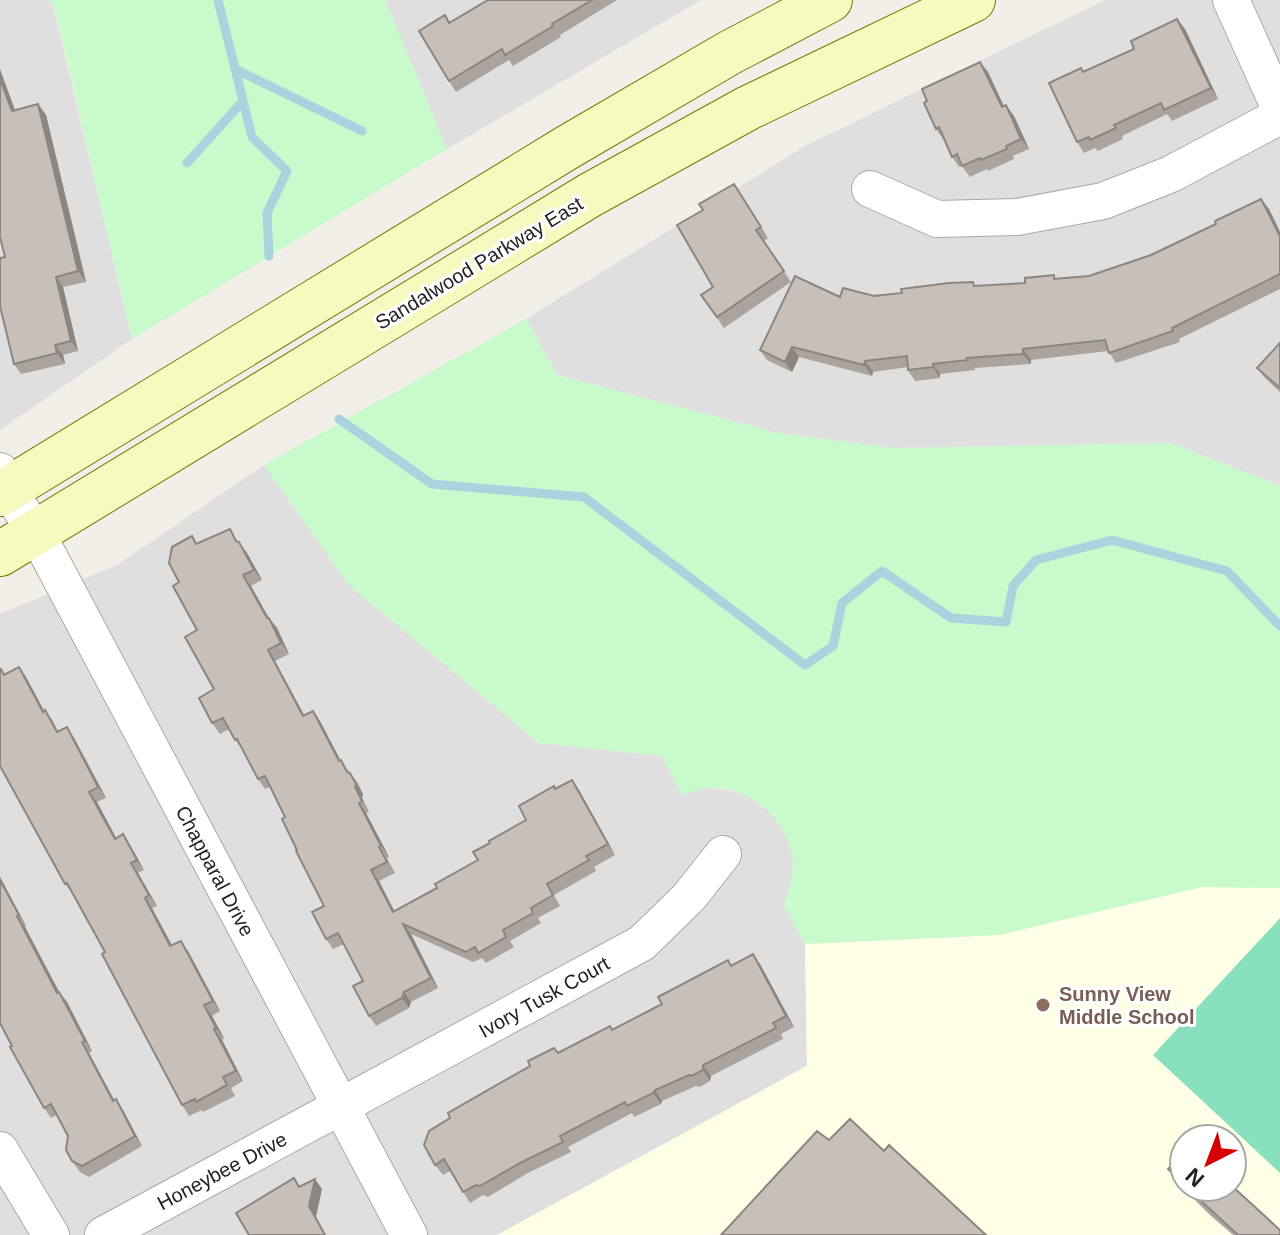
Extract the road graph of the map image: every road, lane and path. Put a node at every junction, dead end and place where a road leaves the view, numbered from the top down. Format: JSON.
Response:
{"nodes":[{"id":1,"x":830,"y":0,"type":"edge"},
{"id":2,"x":973,"y":0,"type":"edge"},
{"id":3,"x":1231,"y":0,"type":"edge"},
{"id":4,"x":1280,"y":109,"type":"edge"},
{"id":5,"x":1280,"y":116,"type":"edge"},
{"id":6,"x":870,"y":189,"type":"dead end"},
{"id":7,"x":13,"y":499,"type":"edge"},
{"id":8,"x":0,"y":554,"type":"edge"},
{"id":9,"x":723,"y":854,"type":"dead end"},
{"id":10,"x":340,"y":1108,"type":"junction"},
{"id":11,"x":0,"y":1150,"type":"edge"},
{"id":12,"x":51,"y":1235,"type":"edge"},
{"id":13,"x":103,"y":1235,"type":"edge"},
{"id":14,"x":409,"y":1235,"type":"edge"}],
"edges":[{"from":1,"to":7,"type":"main road","name":"Sandalwood Parkway East"},
{"from":2,"to":7,"type":"main road","name":"Sandalwood Parkway East"},
{"from":3,"to":4,"type":"street"},
{"from":5,"to":6,"type":"street"},
{"from":7,"to":8,"type":"main road","name":"Sandalwood Parkway East"},
{"from":7,"to":10,"type":"street","name":"Chapparal Drive"},
{"from":9,"to":10,"type":"street","name":"Ivory Tusk Court"},
{"from":10,"to":13,"type":"street","name":"Honeybee Drive"},
{"from":10,"to":14,"type":"street","name":"Chapparal Drive"},
{"from":11,"to":12,"type":"street"}]}
